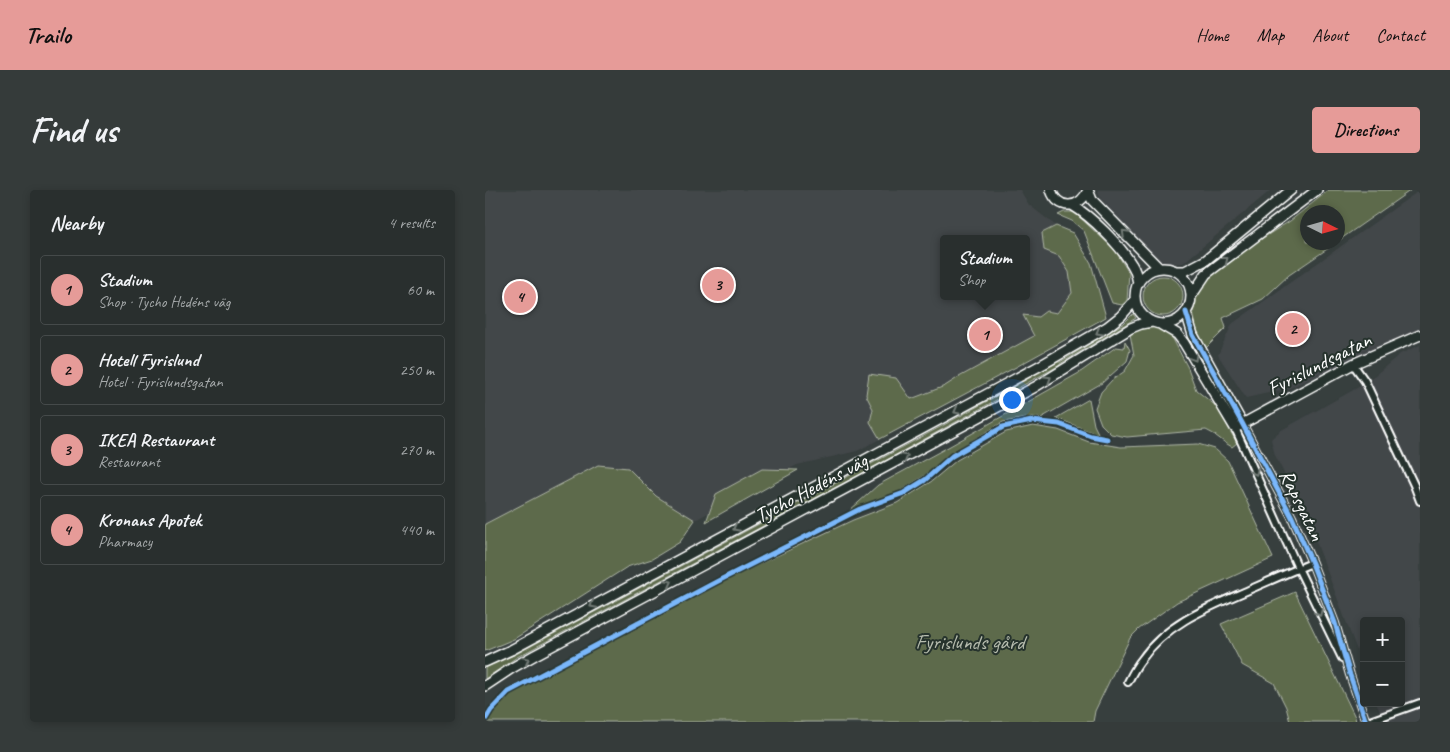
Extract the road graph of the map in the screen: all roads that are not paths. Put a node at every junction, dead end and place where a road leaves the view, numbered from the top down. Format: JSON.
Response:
{"nodes":[{"id":1,"x":1051,"y":190,"type":"edge"},
{"id":2,"x":1088,"y":190,"type":"edge"},
{"id":3,"x":1291,"y":190,"type":"edge"},
{"id":4,"x":1317,"y":190,"type":"edge"},
{"id":5,"x":1284,"y":194,"type":"edge"},
{"id":6,"x":1073,"y":205,"type":"junction"},
{"id":7,"x":1159,"y":268,"type":"junction"},
{"id":8,"x":1176,"y":270,"type":"junction"},
{"id":9,"x":1138,"y":284,"type":"junction"},
{"id":10,"x":1192,"y":295,"type":"junction"},
{"id":11,"x":1135,"y":300,"type":"junction"},
{"id":12,"x":1186,"y":312,"type":"junction"},
{"id":13,"x":1156,"y":323,"type":"junction"},
{"id":14,"x":1420,"y":335,"type":"edge"},
{"id":15,"x":1353,"y":364,"type":"junction"},
{"id":16,"x":1239,"y":426,"type":"junction"},
{"id":17,"x":1417,"y":484,"type":"edge"},
{"id":18,"x":1420,"y":501,"type":"edge"},
{"id":19,"x":1312,"y":563,"type":"junction"},
{"id":20,"x":1299,"y":568,"type":"junction"},
{"id":21,"x":485,"y":662,"type":"edge"},
{"id":22,"x":1350,"y":675,"type":"junction"},
{"id":23,"x":1127,"y":682,"type":"dead end"},
{"id":24,"x":485,"y":686,"type":"edge"},
{"id":25,"x":1420,"y":703,"type":"edge"},
{"id":26,"x":1366,"y":722,"type":"edge"}],
"edges":[{"from":1,"to":6,"type":"main road"},
{"from":2,"to":6,"type":"main road"},
{"from":7,"to":2,"type":"main road","one_way":true},
{"from":3,"to":5,"type":"main road"},
{"from":10,"to":4,"type":"main road","one_way":true},
{"from":5,"to":8,"type":"main road"},
{"from":6,"to":9,"type":"main road"},
{"from":7,"to":8,"type":"main road"},
{"from":7,"to":9,"type":"main road"},
{"from":8,"to":10,"type":"main road"},
{"from":9,"to":11,"type":"main road"},
{"from":10,"to":12,"type":"main road"},
{"from":11,"to":13,"type":"main road"},
{"from":11,"to":21,"type":"main road","name":"Tycho Hedéns väg","one_way":true},
{"from":12,"to":13,"type":"main road"},
{"from":12,"to":16,"type":"main road","name":"Rapsgatan"},
{"from":13,"to":16,"type":"main road","name":"Rapsgatan","one_way":true},
{"from":24,"to":13,"type":"main road","name":"Tycho Hedéns väg","one_way":true},
{"from":14,"to":15,"type":"main road","name":"Fyrislundsgatan"},
{"from":15,"to":16,"type":"main road","name":"Fyrislundsgatan"},
{"from":15,"to":17,"type":"street"},
{"from":16,"to":19,"type":"street","name":"Rapsgatan"},
{"from":16,"to":20,"type":"street","name":"Rapsgatan","one_way":true},
{"from":17,"to":18,"type":"street"},
{"from":19,"to":20,"type":"street","name":"Rapsgatan"},
{"from":19,"to":22,"type":"street","name":"Rapsgatan"},
{"from":20,"to":22,"type":"street","name":"Rapsgatan","one_way":true},
{"from":20,"to":23,"type":"street"},
{"from":22,"to":26,"type":"street","name":"Rapsgatan"},
{"from":25,"to":26,"type":"street"}]}
